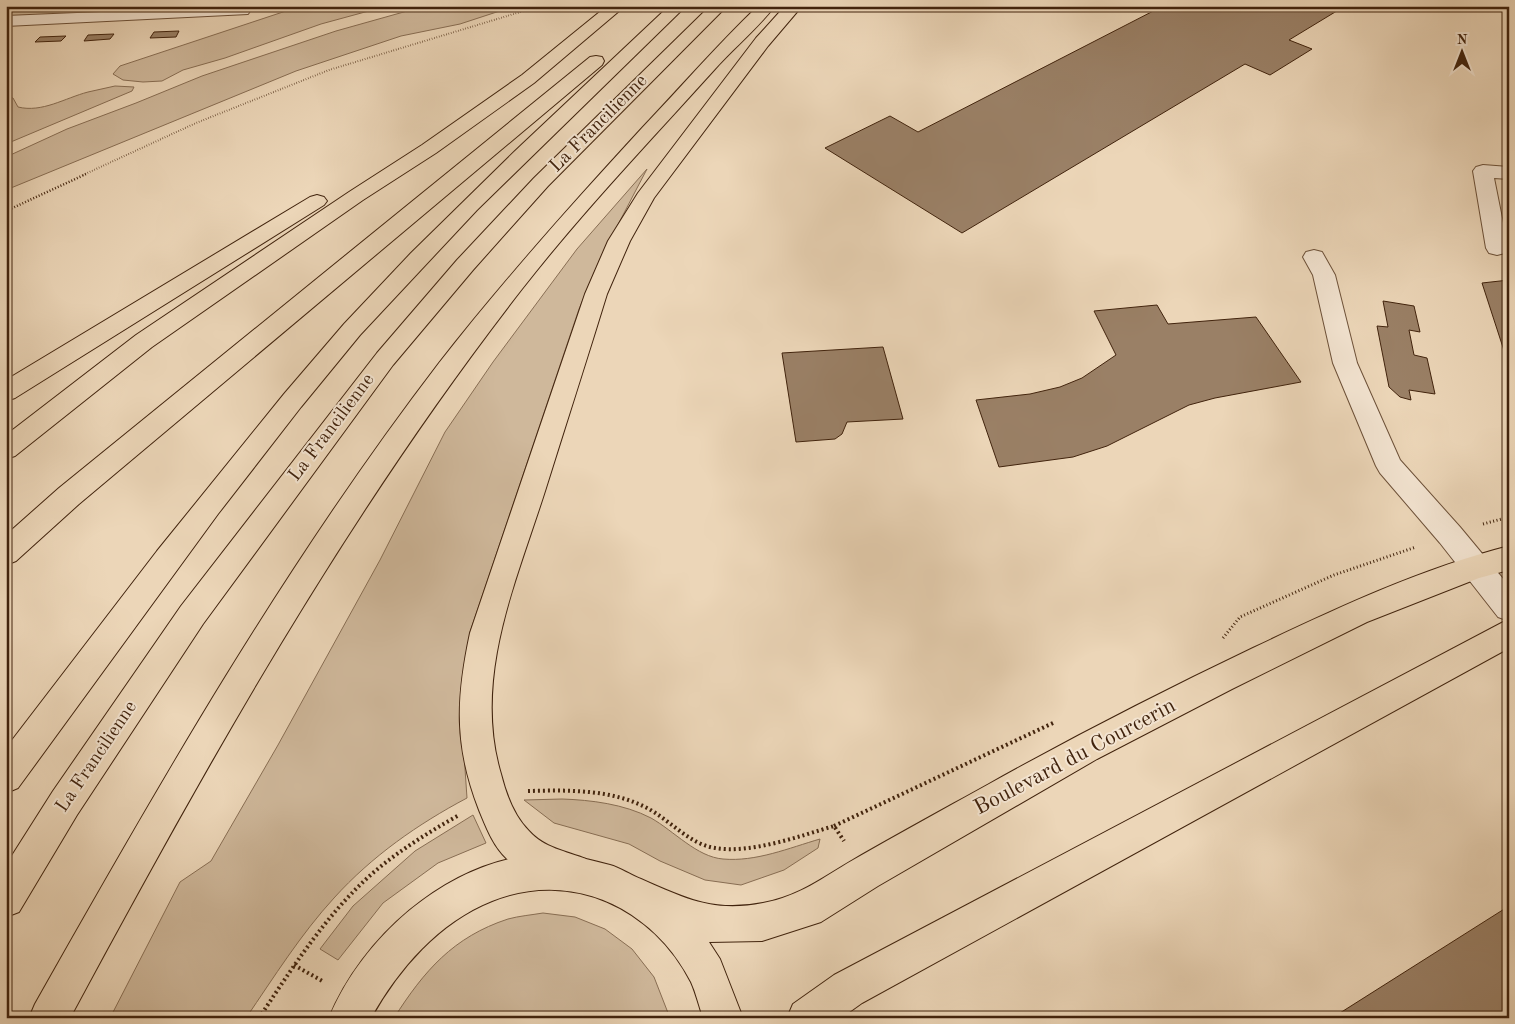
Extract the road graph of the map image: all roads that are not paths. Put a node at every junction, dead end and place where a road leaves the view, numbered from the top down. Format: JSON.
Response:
{"nodes":[{"id":1,"x":617,"y":6,"type":"edge"},
{"id":2,"x":678,"y":6,"type":"edge"},
{"id":3,"x":719,"y":6,"type":"edge"},
{"id":4,"x":767,"y":6,"type":"edge"},
{"id":5,"x":794,"y":6,"type":"edge"},
{"id":6,"x":242,"y":11,"type":"dead end"},
{"id":7,"x":6,"y":21,"type":"edge"},
{"id":8,"x":657,"y":26,"type":"junction"},
{"id":9,"x":429,"y":149,"type":"junction"},
{"id":10,"x":1509,"y":173,"type":"edge"},
{"id":11,"x":1497,"y":248,"type":"dead end"},
{"id":12,"x":1314,"y":257,"type":"dead end"},
{"id":13,"x":6,"y":392,"type":"edge"},
{"id":14,"x":6,"y":449,"type":"edge"},
{"id":15,"x":6,"y":553,"type":"edge"},
{"id":16,"x":1509,"y":558,"type":"edge"},
{"id":17,"x":1475,"y":567,"type":"junction"},
{"id":18,"x":1509,"y":608,"type":"edge"},
{"id":19,"x":1509,"y":632,"type":"edge"},
{"id":20,"x":6,"y":776,"type":"edge"},
{"id":21,"x":573,"y":872,"type":"junction"},
{"id":22,"x":644,"y":898,"type":"junction"},
{"id":23,"x":6,"y":899,"type":"edge"},
{"id":24,"x":351,"y":1012,"type":"edge"},
{"id":25,"x":49,"y":1018,"type":"edge"},
{"id":26,"x":722,"y":1018,"type":"edge"},
{"id":27,"x":807,"y":1018,"type":"edge"}],
"edges":[{"from":1,"to":9,"type":"main road"},
{"from":2,"to":8,"type":"main road","name":"La Francilienne"},
{"from":3,"to":23,"type":"main road","name":"La Francilienne"},
{"from":4,"to":25,"type":"main road"},
{"from":5,"to":21,"type":"main road"},
{"from":6,"to":7,"type":"street"},
{"from":8,"to":15,"type":"main road"},
{"from":8,"to":20,"type":"main road","name":"La Francilienne"},
{"from":9,"to":13,"type":"main road"},
{"from":9,"to":14,"type":"main road"},
{"from":10,"to":11,"type":"street"},
{"from":12,"to":17,"type":"street"},
{"from":16,"to":17,"type":"main road","name":"Boulevard du Courcerin"},
{"from":17,"to":18,"type":"street"},
{"from":17,"to":22,"type":"main road","name":"Boulevard du Courcerin"},
{"from":19,"to":27,"type":"main road"},
{"from":21,"to":22,"type":"main road"},
{"from":21,"to":24,"type":"main road"},
{"from":22,"to":26,"type":"main road"}]}
